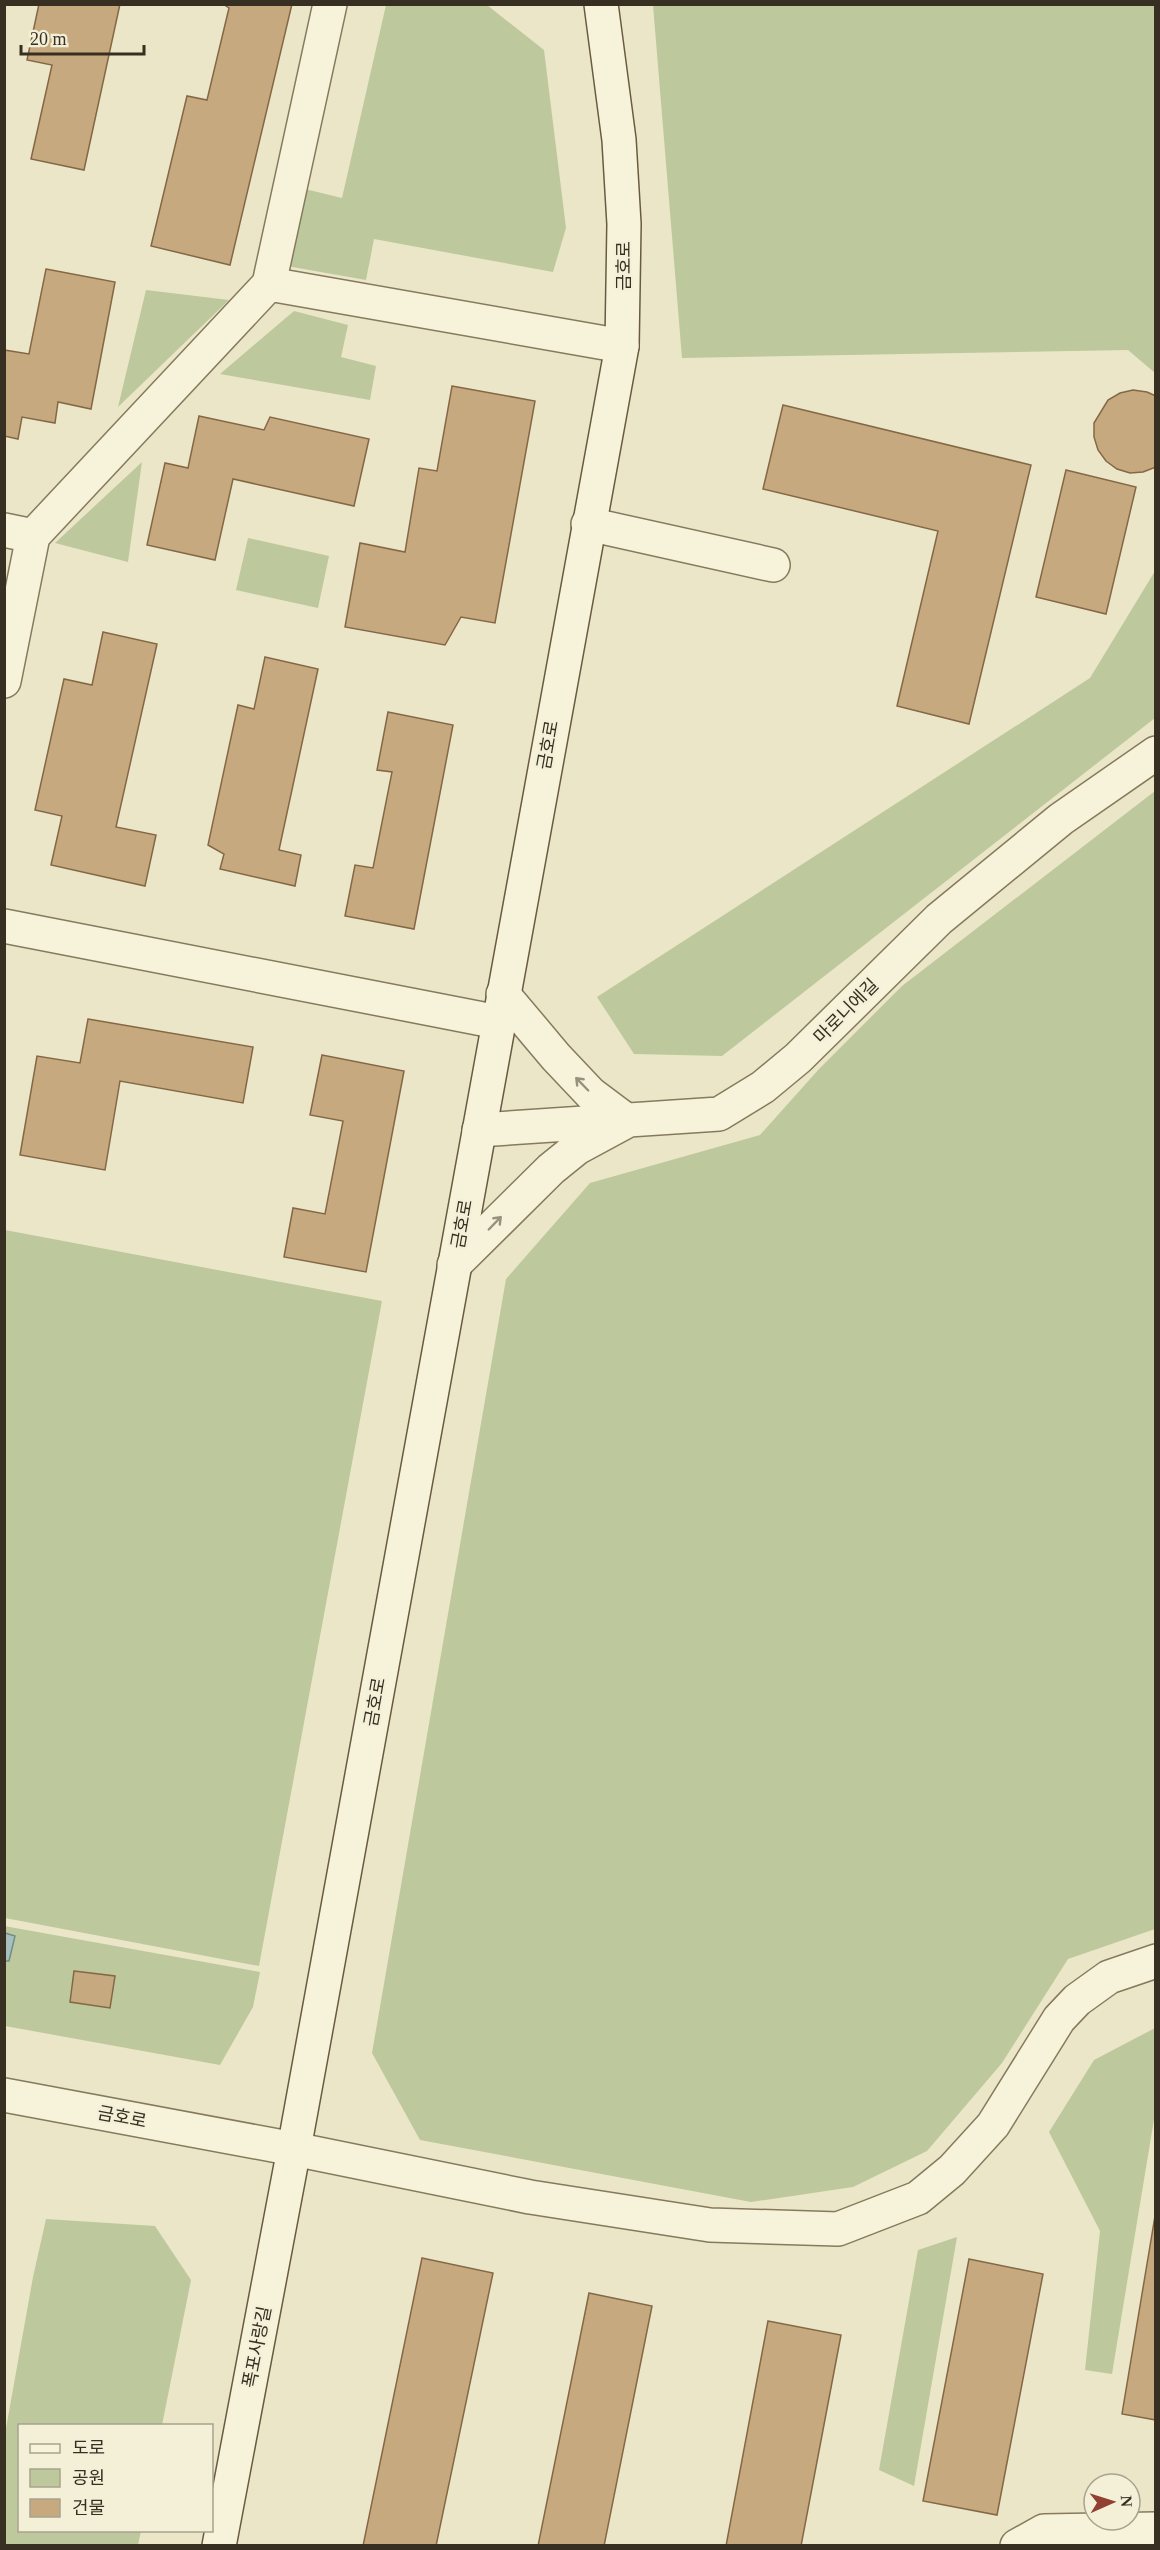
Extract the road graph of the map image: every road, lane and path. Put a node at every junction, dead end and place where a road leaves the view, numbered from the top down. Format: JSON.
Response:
{"nodes":[{"id":1,"x":330,"y":4,"type":"edge"},
{"id":2,"x":601,"y":4,"type":"edge"},
{"id":3,"x":269,"y":284,"type":"junction"},
{"id":4,"x":622,"y":346,"type":"junction"},
{"id":5,"x":588,"y":524,"type":"junction"},
{"id":6,"x":19,"y":533,"type":"edge"},
{"id":7,"x":773,"y":566,"type":"dead end"},
{"id":8,"x":4,"y":681,"type":"edge"},
{"id":9,"x":1155,"y":753,"type":"edge"},
{"id":10,"x":4,"y":926,"type":"edge"},
{"id":11,"x":501,"y":1008,"type":"junction"},
{"id":12,"x":627,"y":1121,"type":"junction"},
{"id":13,"x":479,"y":1130,"type":"junction"},
{"id":14,"x":454,"y":1265,"type":"junction"},
{"id":15,"x":1155,"y":1961,"type":"edge"},
{"id":16,"x":4,"y":2094,"type":"edge"},
{"id":17,"x":294,"y":2149,"type":"junction"},
{"id":18,"x":1155,"y":2529,"type":"edge"},
{"id":19,"x":219,"y":2546,"type":"edge"},
{"id":20,"x":1017,"y":2546,"type":"edge"}],
"edges":[{"from":1,"to":3,"type":"street"},
{"from":2,"to":4,"type":"street","name":"금호로"},
{"from":3,"to":4,"type":"street"},
{"from":3,"to":6,"type":"street"},
{"from":4,"to":5,"type":"street","name":"금호로"},
{"from":5,"to":7,"type":"street"},
{"from":5,"to":11,"type":"street","name":"금호로"},
{"from":6,"to":8,"type":"street"},
{"from":9,"to":12,"type":"street","name":"마로니에길"},
{"from":10,"to":11,"type":"street"},
{"from":12,"to":11,"type":"street","one_way":true},
{"from":11,"to":13,"type":"street","name":"금호로"},
{"from":12,"to":13,"type":"street","name":"마로니에길"},
{"from":14,"to":12,"type":"street","one_way":true},
{"from":13,"to":14,"type":"street","name":"금호로"},
{"from":14,"to":17,"type":"street","name":"금호로"},
{"from":15,"to":17,"type":"street"},
{"from":16,"to":17,"type":"street","name":"금호로"},
{"from":17,"to":19,"type":"street","name":"폭포사랑길"},
{"from":18,"to":20,"type":"street"}]}
